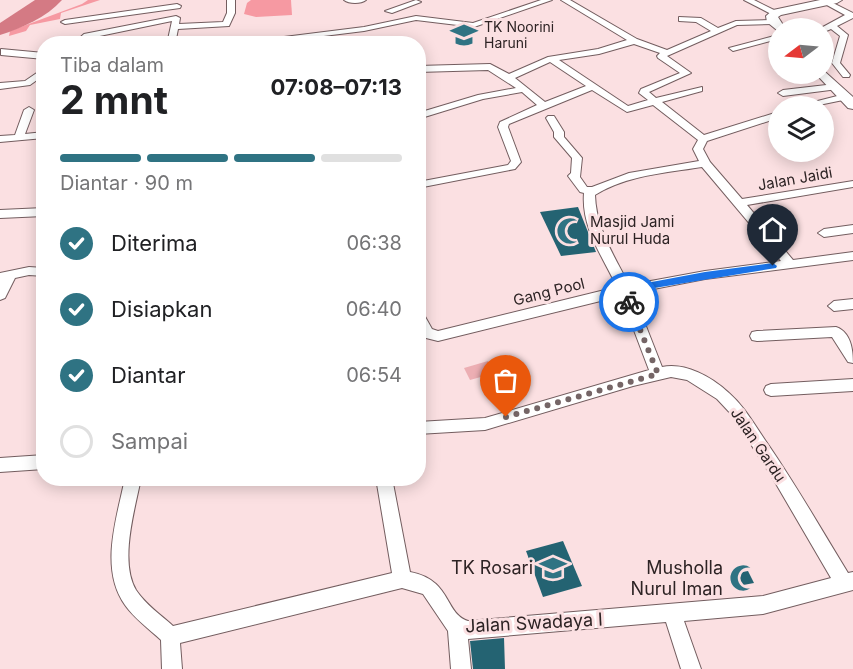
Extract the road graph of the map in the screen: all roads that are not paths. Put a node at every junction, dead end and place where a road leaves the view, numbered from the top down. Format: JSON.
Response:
{"nodes":[{"id":1,"x":231,"y":0,"type":"edge"},
{"id":2,"x":348,"y":0,"type":"edge"},
{"id":3,"x":362,"y":0,"type":"edge"},
{"id":4,"x":548,"y":0,"type":"edge"},
{"id":5,"x":565,"y":0,"type":"edge"},
{"id":6,"x":748,"y":0,"type":"edge"},
{"id":7,"x":832,"y":1,"type":"edge"},
{"id":8,"x":417,"y":2,"type":"dead end"},
{"id":9,"x":532,"y":2,"type":"edge"},
{"id":10,"x":177,"y":3,"type":"edge"},
{"id":11,"x":399,"y":8,"type":"junction"},
{"id":12,"x":390,"y":11,"type":"dead end"},
{"id":13,"x":851,"y":15,"type":"edge"},
{"id":14,"x":416,"y":18,"type":"junction"},
{"id":15,"x":772,"y":18,"type":"edge"},
{"id":16,"x":784,"y":18,"type":"edge"},
{"id":17,"x":682,"y":20,"type":"dead end"},
{"id":18,"x":768,"y":21,"type":"edge"},
{"id":19,"x":64,"y":22,"type":"dead end"},
{"id":20,"x":176,"y":23,"type":"junction"},
{"id":21,"x":834,"y":25,"type":"edge"},
{"id":22,"x":834,"y":30,"type":"edge"},
{"id":23,"x":717,"y":32,"type":"junction"},
{"id":24,"x":87,"y":36,"type":"edge"},
{"id":25,"x":173,"y":36,"type":"edge"},
{"id":26,"x":303,"y":36,"type":"edge"},
{"id":27,"x":768,"y":39,"type":"edge"},
{"id":28,"x":634,"y":41,"type":"junction"},
{"id":29,"x":733,"y":48,"type":"dead end"},
{"id":30,"x":1,"y":52,"type":"edge"},
{"id":31,"x":36,"y":55,"type":"edge"},
{"id":32,"x":664,"y":55,"type":"junction"},
{"id":33,"x":551,"y":59,"type":"junction"},
{"id":34,"x":426,"y":69,"type":"edge"},
{"id":35,"x":834,"y":75,"type":"edge"},
{"id":36,"x":850,"y":75,"type":"edge"},
{"id":37,"x":36,"y":77,"type":"edge"},
{"id":38,"x":508,"y":77,"type":"junction"},
{"id":39,"x":832,"y":84,"type":"edge"},
{"id":40,"x":0,"y":86,"type":"edge"},
{"id":41,"x":593,"y":86,"type":"junction"},
{"id":42,"x":835,"y":87,"type":"junction"},
{"id":43,"x":523,"y":89,"type":"junction"},
{"id":44,"x":699,"y":89,"type":"dead end"},
{"id":45,"x":783,"y":93,"type":"dead end"},
{"id":46,"x":849,"y":101,"type":"edge"},
{"id":47,"x":658,"y":102,"type":"junction"},
{"id":48,"x":834,"y":103,"type":"edge"},
{"id":49,"x":544,"y":106,"type":"junction"},
{"id":50,"x":29,"y":110,"type":"dead end"},
{"id":51,"x":426,"y":114,"type":"edge"},
{"id":52,"x":551,"y":118,"type":"dead end"},
{"id":53,"x":768,"y":118,"type":"edge"},
{"id":54,"x":36,"y":136,"type":"edge"},
{"id":55,"x":19,"y":137,"type":"junction"},
{"id":56,"x":0,"y":139,"type":"edge"},
{"id":57,"x":704,"y":139,"type":"junction"},
{"id":58,"x":705,"y":164,"type":"junction"},
{"id":59,"x":426,"y":183,"type":"edge"},
{"id":60,"x":853,"y":184,"type":"edge"},
{"id":61,"x":593,"y":191,"type":"junction"},
{"id":62,"x":741,"y":204,"type":"junction"},
{"id":63,"x":36,"y":212,"type":"edge"},
{"id":64,"x":0,"y":214,"type":"edge"},
{"id":65,"x":853,"y":229,"type":"edge"},
{"id":66,"x":824,"y":233,"type":"dead end"},
{"id":67,"x":853,"y":256,"type":"edge"},
{"id":68,"x":790,"y":264,"type":"junction"},
{"id":69,"x":36,"y":273,"type":"edge"},
{"id":70,"x":5,"y":275,"type":"edge"},
{"id":71,"x":625,"y":290,"type":"junction"},
{"id":72,"x":0,"y":295,"type":"edge"},
{"id":73,"x":853,"y":304,"type":"edge"},
{"id":74,"x":834,"y":306,"type":"dead end"},
{"id":75,"x":426,"y":331,"type":"edge"},
{"id":76,"x":758,"y":336,"type":"dead end"},
{"id":77,"x":853,"y":358,"type":"edge"},
{"id":78,"x":658,"y":374,"type":"junction"},
{"id":79,"x":853,"y":385,"type":"edge"},
{"id":80,"x":771,"y":390,"type":"dead end"},
{"id":81,"x":426,"y":428,"type":"edge"},
{"id":82,"x":36,"y":463,"type":"edge"},
{"id":83,"x":0,"y":465,"type":"edge"},
{"id":84,"x":132,"y":486,"type":"edge"},
{"id":85,"x":385,"y":486,"type":"edge"},
{"id":86,"x":402,"y":579,"type":"junction"},
{"id":87,"x":849,"y":583,"type":"edge"},
{"id":88,"x":672,"y":614,"type":"junction"},
{"id":89,"x":457,"y":628,"type":"junction"},
{"id":90,"x":171,"y":636,"type":"junction"},
{"id":91,"x":457,"y":667,"type":"edge"},
{"id":92,"x":172,"y":669,"type":"edge"},
{"id":93,"x":691,"y":669,"type":"edge"}],
"edges":[{"from":1,"to":20,"type":"street"},
{"from":2,"to":3,"type":"street"},
{"from":4,"to":9,"type":"street"},
{"from":5,"to":28,"type":"street"},
{"from":6,"to":15,"type":"street"},
{"from":7,"to":13,"type":"street"},
{"from":7,"to":16,"type":"street"},
{"from":8,"to":11,"type":"street"},
{"from":9,"to":14,"type":"street"},
{"from":10,"to":19,"type":"street"},
{"from":10,"to":20,"type":"street"},
{"from":11,"to":12,"type":"street"},
{"from":11,"to":14,"type":"street"},
{"from":13,"to":21,"type":"street"},
{"from":14,"to":26,"type":"street"},
{"from":17,"to":23,"type":"street"},
{"from":18,"to":23,"type":"street"},
{"from":20,"to":24,"type":"street"},
{"from":20,"to":25,"type":"street"},
{"from":22,"to":36,"type":"street"},
{"from":23,"to":32,"type":"street"},
{"from":27,"to":29,"type":"street"},
{"from":28,"to":32,"type":"street"},
{"from":28,"to":33,"type":"street"},
{"from":30,"to":31,"type":"street"},
{"from":32,"to":47,"type":"street"},
{"from":33,"to":38,"type":"street"},
{"from":33,"to":41,"type":"street"},
{"from":34,"to":38,"type":"street"},
{"from":35,"to":36,"type":"street"},
{"from":37,"to":40,"type":"street"},
{"from":38,"to":43,"type":"street"},
{"from":39,"to":42,"type":"street"},
{"from":41,"to":47,"type":"street"},
{"from":41,"to":49,"type":"street"},
{"from":42,"to":45,"type":"street"},
{"from":42,"to":46,"type":"street"},
{"from":43,"to":49,"type":"street"},
{"from":43,"to":51,"type":"street"},
{"from":44,"to":47,"type":"street"},
{"from":46,"to":48,"type":"street"},
{"from":47,"to":57,"type":"street"},
{"from":49,"to":59,"type":"street"},
{"from":50,"to":55,"type":"street"},
{"from":52,"to":61,"type":"street"},
{"from":53,"to":57,"type":"street"},
{"from":54,"to":55,"type":"street"},
{"from":55,"to":56,"type":"street"},
{"from":57,"to":58,"type":"street"},
{"from":58,"to":61,"type":"street"},
{"from":58,"to":62,"type":"street"},
{"from":60,"to":62,"type":"street","name":"Jalan Jaidi"},
{"from":61,"to":71,"type":"street"},
{"from":62,"to":68,"type":"street"},
{"from":63,"to":64,"type":"street"},
{"from":65,"to":66,"type":"street"},
{"from":67,"to":68,"type":"street","name":"Gang Pool"},
{"from":68,"to":71,"type":"street","name":"Gang Pool"},
{"from":69,"to":70,"type":"street"},
{"from":70,"to":72,"type":"street"},
{"from":71,"to":75,"type":"street","name":"Gang Pool"},
{"from":71,"to":78,"type":"street"},
{"from":73,"to":74,"type":"street"},
{"from":76,"to":77,"type":"street"},
{"from":78,"to":81,"type":"street","name":"Jalan Gardu"},
{"from":78,"to":87,"type":"street","name":"Jalan Gardu"},
{"from":79,"to":80,"type":"street"},
{"from":82,"to":83,"type":"street"},
{"from":84,"to":90,"type":"street"},
{"from":85,"to":86,"type":"street"},
{"from":86,"to":89,"type":"street","name":"Jalan Swadaya I"},
{"from":86,"to":90,"type":"street"},
{"from":87,"to":88,"type":"street","name":"Jalan Swadaya I"},
{"from":88,"to":89,"type":"street","name":"Jalan Swadaya I"},
{"from":88,"to":93,"type":"street"},
{"from":89,"to":91,"type":"street"},
{"from":90,"to":92,"type":"street"}]}
